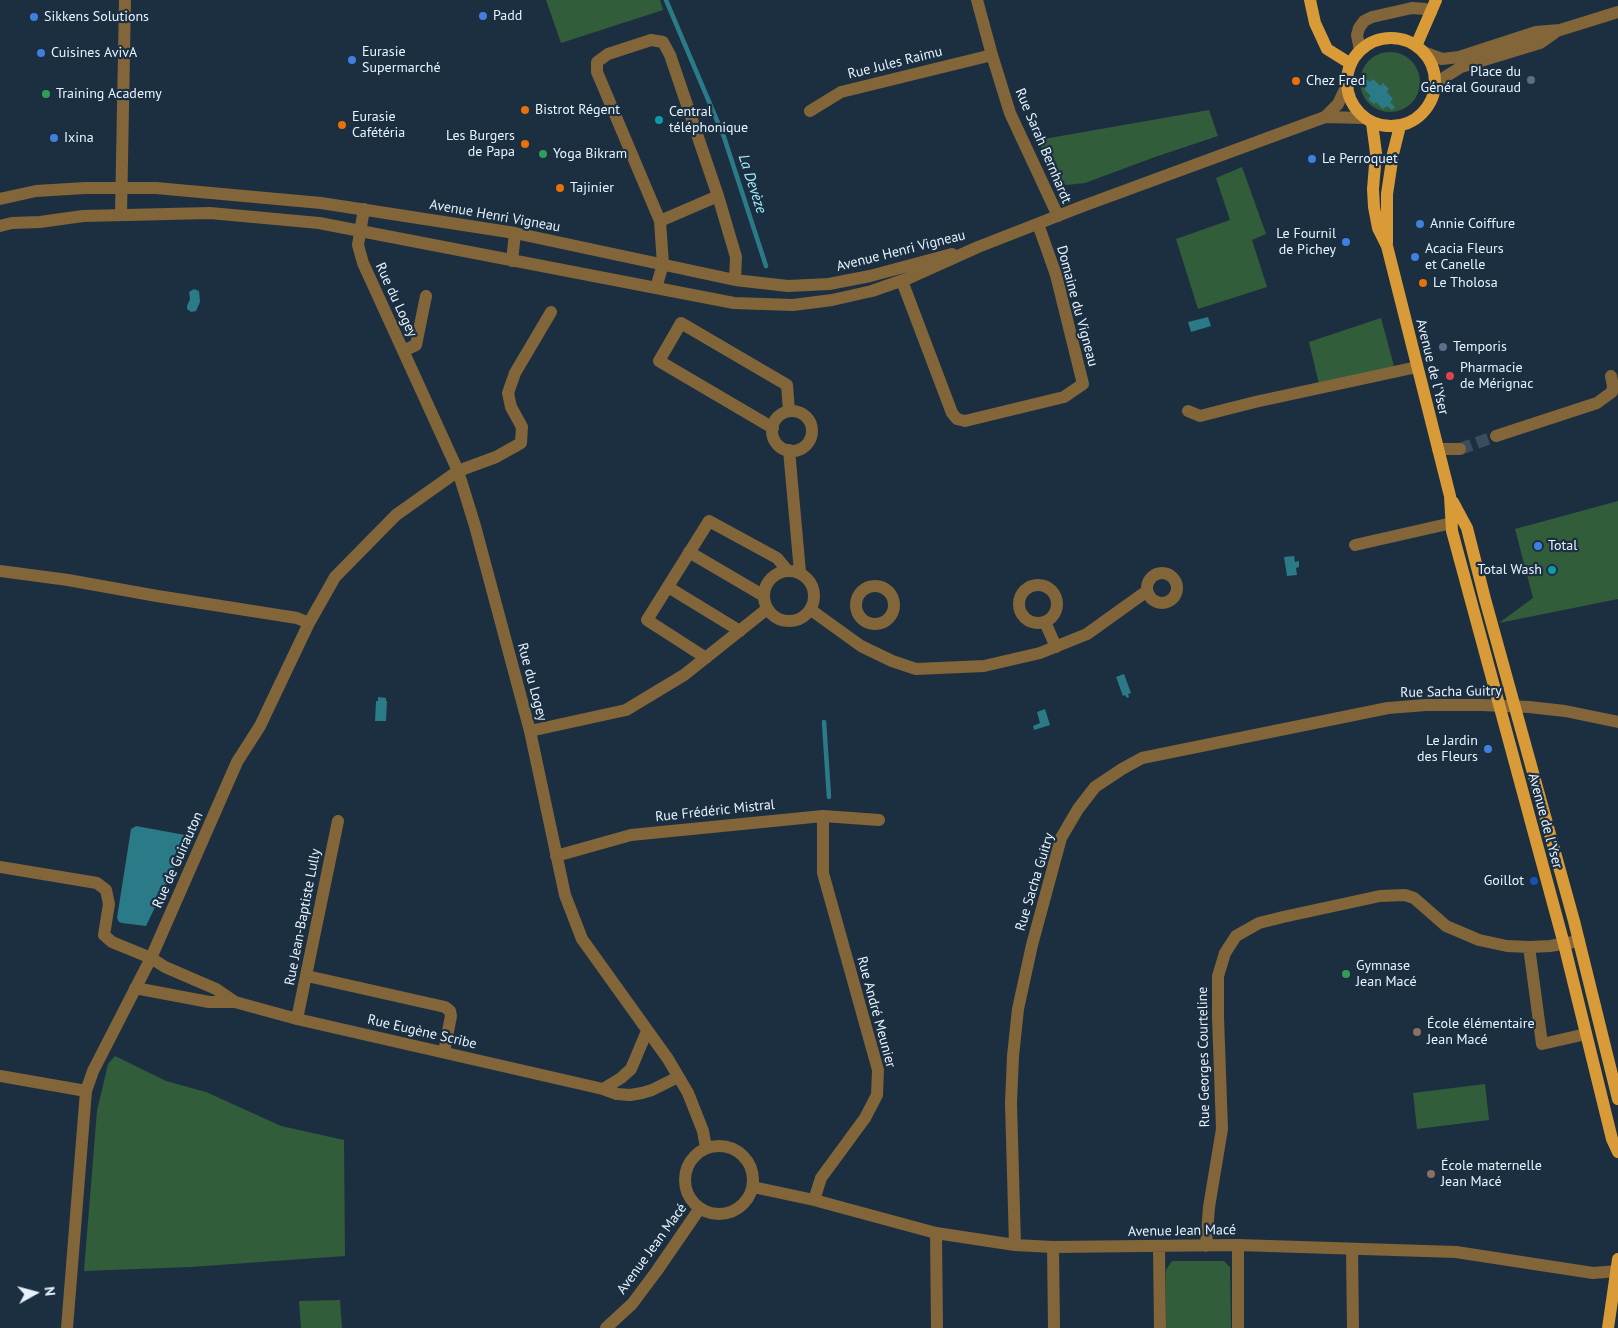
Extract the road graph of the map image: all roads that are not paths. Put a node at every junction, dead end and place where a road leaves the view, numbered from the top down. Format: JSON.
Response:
{"nodes":[{"id":1,"x":125,"y":0,"type":"edge"},
{"id":2,"x":977,"y":0,"type":"edge"},
{"id":3,"x":1310,"y":0,"type":"edge"},
{"id":4,"x":1434,"y":6,"type":"edge"},
{"id":5,"x":1618,"y":12,"type":"edge"},
{"id":6,"x":1525,"y":42,"type":"junction"},
{"id":7,"x":1420,"y":49,"type":"junction"},
{"id":8,"x":1360,"y":50,"type":"junction"},
{"id":9,"x":992,"y":55,"type":"junction"},
{"id":10,"x":1351,"y":64,"type":"junction"},
{"id":11,"x":1347,"y":85,"type":"junction"},
{"id":12,"x":1435,"y":87,"type":"junction"},
{"id":13,"x":810,"y":111,"type":"dead end"},
{"id":14,"x":1325,"y":117,"type":"junction"},
{"id":15,"x":1368,"y":120,"type":"junction"},
{"id":16,"x":1400,"y":126,"type":"junction"},
{"id":17,"x":120,"y":188,"type":"junction"},
{"id":18,"x":718,"y":196,"type":"junction"},
{"id":19,"x":0,"y":199,"type":"edge"},
{"id":20,"x":364,"y":209,"type":"junction"},
{"id":21,"x":0,"y":214,"type":"edge"},
{"id":22,"x":121,"y":215,"type":"junction"},
{"id":23,"x":1058,"y":216,"type":"junction"},
{"id":24,"x":660,"y":221,"type":"junction"},
{"id":25,"x":1038,"y":224,"type":"junction"},
{"id":26,"x":6,"y":225,"type":"edge"},
{"id":27,"x":362,"y":230,"type":"junction"},
{"id":28,"x":515,"y":233,"type":"junction"},
{"id":29,"x":1387,"y":246,"type":"junction"},
{"id":30,"x":512,"y":260,"type":"junction"},
{"id":31,"x":663,"y":264,"type":"junction"},
{"id":32,"x":906,"y":275,"type":"junction"},
{"id":33,"x":735,"y":280,"type":"junction"},
{"id":34,"x":656,"y":288,"type":"junction"},
{"id":35,"x":426,"y":296,"type":"dead end"},
{"id":36,"x":551,"y":312,"type":"dead end"},
{"id":37,"x":403,"y":351,"type":"junction"},
{"id":38,"x":1417,"y":367,"type":"junction"},
{"id":39,"x":1611,"y":376,"type":"dead end"},
{"id":40,"x":789,"y":411,"type":"junction"},
{"id":41,"x":1188,"y":411,"type":"dead end"},
{"id":42,"x":772,"y":428,"type":"junction"},
{"id":43,"x":1496,"y":436,"type":"tunnel mouth"},
{"id":44,"x":1438,"y":449,"type":"junction"},
{"id":45,"x":1460,"y":449,"type":"tunnel mouth"},
{"id":46,"x":789,"y":450,"type":"junction"},
{"id":47,"x":458,"y":471,"type":"junction"},
{"id":48,"x":1450,"y":496,"type":"junction"},
{"id":49,"x":1452,"y":524,"type":"junction"},
{"id":50,"x":1355,"y":545,"type":"dead end"},
{"id":51,"x":689,"y":552,"type":"junction"},
{"id":52,"x":0,"y":571,"type":"edge"},
{"id":53,"x":794,"y":571,"type":"junction"},
{"id":54,"x":668,"y":587,"type":"junction"},
{"id":55,"x":1147,"y":591,"type":"dead end"},
{"id":56,"x":1484,"y":599,"type":"junction"},
{"id":57,"x":1472,"y":602,"type":"junction"},
{"id":58,"x":766,"y":603,"type":"junction"},
{"id":59,"x":811,"y":610,"type":"junction"},
{"id":60,"x":861,"y":618,"type":"dead end"},
{"id":61,"x":1045,"y":622,"type":"dead end"},
{"id":62,"x":309,"y":624,"type":"junction"},
{"id":63,"x":740,"y":630,"type":"junction"},
{"id":64,"x":848,"y":637,"type":"junction"},
{"id":65,"x":1056,"y":647,"type":"junction"},
{"id":66,"x":1498,"y":648,"type":"junction"},
{"id":67,"x":1484,"y":651,"type":"junction"},
{"id":68,"x":706,"y":658,"type":"junction"},
{"id":69,"x":1499,"y":706,"type":"junction"},
{"id":70,"x":1514,"y":707,"type":"junction"},
{"id":71,"x":1618,"y":722,"type":"edge"},
{"id":72,"x":530,"y":731,"type":"junction"},
{"id":73,"x":1533,"y":774,"type":"junction"},
{"id":74,"x":1518,"y":778,"type":"junction"},
{"id":75,"x":823,"y":816,"type":"junction"},
{"id":76,"x":880,"y":820,"type":"dead end"},
{"id":77,"x":338,"y":822,"type":"dead end"},
{"id":78,"x":1547,"y":826,"type":"junction"},
{"id":79,"x":1532,"y":830,"type":"junction"},
{"id":80,"x":556,"y":856,"type":"junction"},
{"id":81,"x":0,"y":867,"type":"edge"},
{"id":82,"x":1579,"y":941,"type":"junction"},
{"id":83,"x":1564,"y":944,"type":"junction"},
{"id":84,"x":1529,"y":947,"type":"junction"},
{"id":85,"x":151,"y":958,"type":"junction"},
{"id":86,"x":307,"y":976,"type":"junction"},
{"id":87,"x":135,"y":988,"type":"junction"},
{"id":88,"x":236,"y":1002,"type":"junction"},
{"id":89,"x":297,"y":1019,"type":"junction"},
{"id":90,"x":647,"y":1031,"type":"junction"},
{"id":91,"x":1586,"y":1034,"type":"junction"},
{"id":92,"x":444,"y":1052,"type":"junction"},
{"id":93,"x":0,"y":1076,"type":"edge"},
{"id":94,"x":678,"y":1077,"type":"junction"},
{"id":95,"x":603,"y":1089,"type":"junction"},
{"id":96,"x":86,"y":1091,"type":"junction"},
{"id":97,"x":1618,"y":1099,"type":"edge"},
{"id":98,"x":706,"y":1148,"type":"junction"},
{"id":99,"x":1618,"y":1152,"type":"edge"},
{"id":100,"x":752,"y":1187,"type":"junction"},
{"id":101,"x":814,"y":1200,"type":"junction"},
{"id":102,"x":700,"y":1208,"type":"junction"},
{"id":103,"x":936,"y":1234,"type":"junction"},
{"id":104,"x":1015,"y":1245,"type":"junction"},
{"id":105,"x":1238,"y":1245,"type":"junction"},
{"id":106,"x":1206,"y":1246,"type":"junction"},
{"id":107,"x":1053,"y":1247,"type":"junction"},
{"id":108,"x":1159,"y":1247,"type":"junction"},
{"id":109,"x":1352,"y":1249,"type":"junction"},
{"id":110,"x":1617,"y":1267,"type":"edge"},
{"id":111,"x":67,"y":1328,"type":"edge"},
{"id":112,"x":606,"y":1328,"type":"edge"},
{"id":113,"x":937,"y":1328,"type":"edge"},
{"id":114,"x":1054,"y":1328,"type":"edge"},
{"id":115,"x":1160,"y":1328,"type":"edge"},
{"id":116,"x":1238,"y":1328,"type":"edge"},
{"id":117,"x":1353,"y":1328,"type":"edge"},
{"id":118,"x":1608,"y":1328,"type":"edge"}],
"edges":[{"from":1,"to":17,"type":"street"},
{"from":2,"to":9,"type":"street","name":"Rue Sarah Bernhardt"},
{"from":3,"to":10,"type":"main road"},
{"from":4,"to":7,"type":"main road"},
{"from":4,"to":8,"type":"street"},
{"from":5,"to":6,"type":"street"},
{"from":6,"to":7,"type":"street"},
{"from":6,"to":12,"type":"street"},
{"from":7,"to":8,"type":"main road"},
{"from":7,"to":12,"type":"main road"},
{"from":8,"to":10,"type":"main road"},
{"from":9,"to":13,"type":"street","name":"Rue Jules Raimu"},
{"from":9,"to":23,"type":"street","name":"Rue Sarah Bernhardt"},
{"from":10,"to":11,"type":"main road"},
{"from":11,"to":14,"type":"street","name":"Avenue Henri Vigneau"},
{"from":11,"to":15,"type":"main road"},
{"from":12,"to":16,"type":"main road"},
{"from":14,"to":15,"type":"street","name":"Avenue Henri Vigneau"},
{"from":14,"to":23,"type":"street","name":"Avenue Henri Vigneau"},
{"from":15,"to":16,"type":"main road"},
{"from":15,"to":29,"type":"main road","name":"Avenue de l'Yser"},
{"from":16,"to":29,"type":"main road","name":"Avenue de l'Yser"},
{"from":17,"to":19,"type":"street","name":"Avenue Henri Vigneau"},
{"from":17,"to":20,"type":"street","name":"Avenue Henri Vigneau"},
{"from":17,"to":22,"type":"street"},
{"from":18,"to":24,"type":"street"},
{"from":18,"to":24,"type":"street"},
{"from":18,"to":33,"type":"street"},
{"from":20,"to":27,"type":"street","name":"Rue du Logey"},
{"from":20,"to":28,"type":"street","name":"Avenue Henri Vigneau"},
{"from":21,"to":26,"type":"street","name":"Avenue Henri Vigneau"},
{"from":22,"to":26,"type":"street","name":"Avenue Henri Vigneau"},
{"from":22,"to":27,"type":"street","name":"Avenue Henri Vigneau"},
{"from":23,"to":25,"type":"street","name":"Avenue Henri Vigneau"},
{"from":24,"to":31,"type":"street"},
{"from":25,"to":32,"type":"street","name":"Avenue Henri Vigneau"},
{"from":25,"to":32,"type":"street","name":"Domaine du Vigneau"},
{"from":27,"to":30,"type":"street","name":"Avenue Henri Vigneau"},
{"from":27,"to":37,"type":"street","name":"Rue du Logey"},
{"from":28,"to":30,"type":"street"},
{"from":28,"to":31,"type":"street","name":"Avenue Henri Vigneau"},
{"from":29,"to":38,"type":"main road","name":"Avenue de l'Yser"},
{"from":30,"to":34,"type":"street","name":"Avenue Henri Vigneau"},
{"from":31,"to":33,"type":"street","name":"Avenue Henri Vigneau"},
{"from":31,"to":34,"type":"street"},
{"from":32,"to":33,"type":"street","name":"Avenue Henri Vigneau"},
{"from":32,"to":34,"type":"street","name":"Avenue Henri Vigneau"},
{"from":35,"to":37,"type":"street"},
{"from":36,"to":47,"type":"street","name":"Rue de Guirauton"},
{"from":37,"to":47,"type":"street","name":"Rue du Logey"},
{"from":38,"to":41,"type":"street"},
{"from":38,"to":44,"type":"main road","name":"Avenue de l'Yser"},
{"from":39,"to":43,"type":"street"},
{"from":40,"to":42,"type":"street"},
{"from":40,"to":42,"type":"street"},
{"from":40,"to":46,"type":"street"},
{"from":42,"to":46,"type":"street"},
{"from":44,"to":45,"type":"street"},
{"from":44,"to":48,"type":"main road","name":"Avenue de l'Yser"},
{"from":46,"to":53,"type":"street"},
{"from":47,"to":62,"type":"street","name":"Rue de Guirauton"},
{"from":47,"to":72,"type":"street","name":"Rue du Logey"},
{"from":48,"to":49,"type":"main road","name":"Avenue de l'Yser"},
{"from":48,"to":56,"type":"main road","name":"Avenue de l'Yser"},
{"from":49,"to":50,"type":"street"},
{"from":49,"to":57,"type":"main road","name":"Avenue de l'Yser"},
{"from":51,"to":53,"type":"street"},
{"from":51,"to":54,"type":"street"},
{"from":51,"to":58,"type":"street"},
{"from":52,"to":62,"type":"street"},
{"from":53,"to":58,"type":"street"},
{"from":53,"to":59,"type":"street"},
{"from":54,"to":63,"type":"street"},
{"from":54,"to":68,"type":"street"},
{"from":55,"to":65,"type":"street"},
{"from":56,"to":57,"type":"street"},
{"from":56,"to":66,"type":"main road","name":"Avenue de l'Yser"},
{"from":57,"to":67,"type":"main road","name":"Avenue de l'Yser"},
{"from":58,"to":59,"type":"street"},
{"from":58,"to":63,"type":"street"},
{"from":59,"to":64,"type":"street"},
{"from":60,"to":64,"type":"street"},
{"from":61,"to":65,"type":"street"},
{"from":62,"to":85,"type":"street","name":"Rue de Guirauton"},
{"from":63,"to":68,"type":"street"},
{"from":64,"to":65,"type":"street"},
{"from":66,"to":67,"type":"street"},
{"from":66,"to":70,"type":"main road","name":"Avenue de l'Yser"},
{"from":67,"to":69,"type":"main road","name":"Avenue de l'Yser"},
{"from":68,"to":72,"type":"street"},
{"from":69,"to":70,"type":"street","name":"Rue Sacha Guitry"},
{"from":69,"to":74,"type":"main road","name":"Avenue de l'Yser"},
{"from":69,"to":104,"type":"street","name":"Rue Sacha Guitry"},
{"from":70,"to":71,"type":"street","name":"Rue Sacha Guitry"},
{"from":70,"to":73,"type":"main road","name":"Avenue de l'Yser"},
{"from":72,"to":80,"type":"street","name":"Rue du Logey"},
{"from":73,"to":74,"type":"street"},
{"from":73,"to":78,"type":"main road","name":"Avenue de l'Yser"},
{"from":74,"to":79,"type":"main road","name":"Avenue de l'Yser"},
{"from":75,"to":76,"type":"street","name":"Rue Frédéric Mistral"},
{"from":75,"to":80,"type":"street","name":"Rue Frédéric Mistral"},
{"from":75,"to":101,"type":"street","name":"Rue André Meunier"},
{"from":77,"to":86,"type":"street","name":"Rue Jean-Baptiste Lully"},
{"from":78,"to":79,"type":"street"},
{"from":78,"to":82,"type":"main road","name":"Avenue de l'Yser"},
{"from":79,"to":83,"type":"main road","name":"Avenue de l'Yser"},
{"from":80,"to":90,"type":"street","name":"Rue du Logey"},
{"from":81,"to":85,"type":"street","name":"Rue Eugène Scribe"},
{"from":82,"to":83,"type":"street","name":"Rue Georges Courteline"},
{"from":82,"to":97,"type":"main road","name":"Avenue de l'Yser"},
{"from":83,"to":84,"type":"street","name":"Rue Georges Courteline"},
{"from":83,"to":91,"type":"main road","name":"Avenue de l'Yser"},
{"from":84,"to":91,"type":"street"},
{"from":84,"to":106,"type":"street","name":"Rue Georges Courteline"},
{"from":85,"to":87,"type":"street","name":"Rue de Guirauton"},
{"from":85,"to":88,"type":"street","name":"Rue Eugène Scribe"},
{"from":86,"to":89,"type":"street","name":"Rue Jean-Baptiste Lully"},
{"from":86,"to":92,"type":"street"},
{"from":87,"to":88,"type":"street","name":"Rue Eugène Scribe"},
{"from":87,"to":96,"type":"street","name":"Rue de Guirauton"},
{"from":88,"to":89,"type":"street","name":"Rue Eugène Scribe"},
{"from":89,"to":92,"type":"street","name":"Rue Eugène Scribe"},
{"from":90,"to":94,"type":"street","name":"Rue du Logey"},
{"from":90,"to":95,"type":"street"},
{"from":91,"to":99,"type":"main road","name":"Avenue de l'Yser"},
{"from":92,"to":95,"type":"street","name":"Rue Eugène Scribe"},
{"from":93,"to":96,"type":"street"},
{"from":94,"to":95,"type":"street","name":"Rue Eugène Scribe"},
{"from":94,"to":98,"type":"street","name":"Rue du Logey"},
{"from":96,"to":111,"type":"street","name":"Rue de Guirauton"},
{"from":98,"to":100,"type":"street"},
{"from":98,"to":102,"type":"street"},
{"from":100,"to":101,"type":"street","name":"Avenue Jean Macé"},
{"from":100,"to":102,"type":"street"},
{"from":101,"to":103,"type":"street","name":"Avenue Jean Macé"},
{"from":102,"to":112,"type":"street","name":"Avenue Jean Macé"},
{"from":103,"to":104,"type":"street","name":"Avenue Jean Macé"},
{"from":103,"to":113,"type":"street"},
{"from":104,"to":107,"type":"street","name":"Avenue Jean Macé"},
{"from":105,"to":106,"type":"street","name":"Avenue Jean Macé"},
{"from":105,"to":109,"type":"street","name":"Avenue Jean Macé"},
{"from":105,"to":116,"type":"street"},
{"from":106,"to":108,"type":"street","name":"Avenue Jean Macé"},
{"from":107,"to":108,"type":"street","name":"Avenue Jean Macé"},
{"from":107,"to":114,"type":"street"},
{"from":108,"to":115,"type":"street"},
{"from":109,"to":110,"type":"street","name":"Avenue Jean Macé"},
{"from":109,"to":117,"type":"street"},
{"from":110,"to":118,"type":"main road"}]}
